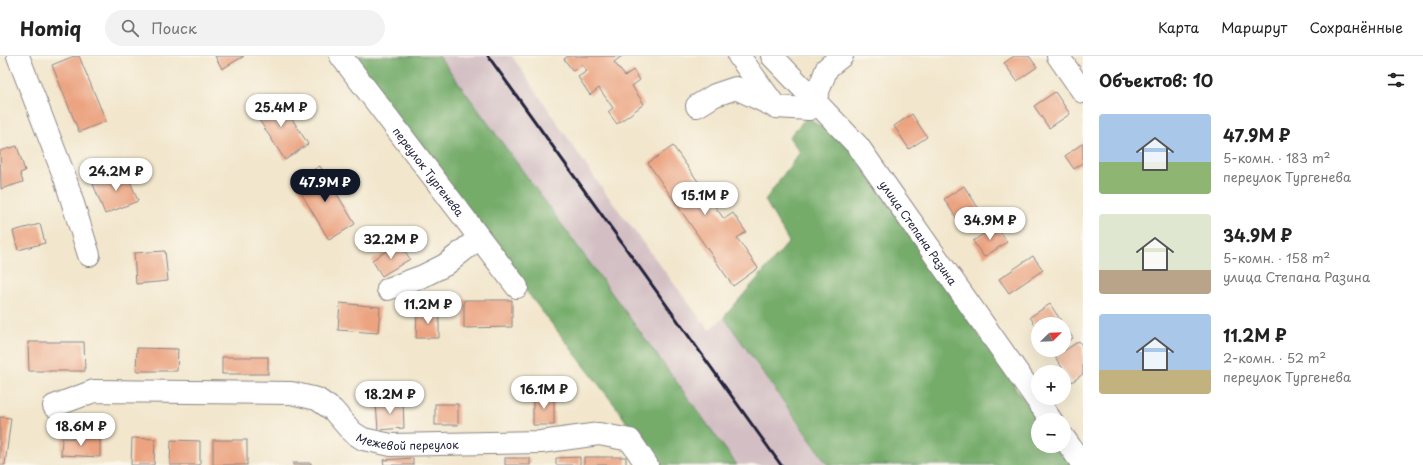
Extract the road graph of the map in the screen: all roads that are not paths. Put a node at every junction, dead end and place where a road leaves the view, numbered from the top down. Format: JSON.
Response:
{"nodes":[{"id":1,"x":18,"y":56,"type":"edge"},
{"id":2,"x":341,"y":56,"type":"edge"},
{"id":3,"x":739,"y":56,"type":"edge"},
{"id":4,"x":772,"y":56,"type":"edge"},
{"id":5,"x":842,"y":56,"type":"edge"},
{"id":6,"x":1058,"y":56,"type":"edge"},
{"id":7,"x":1083,"y":92,"type":"edge"},
{"id":8,"x":814,"y":102,"type":"junction"},
{"id":9,"x":697,"y":106,"type":"dead end"},
{"id":10,"x":776,"y":106,"type":"junction"},
{"id":11,"x":479,"y":238,"type":"junction"},
{"id":12,"x":89,"y":255,"type":"dead end"},
{"id":13,"x":517,"y":288,"type":"dead end"},
{"id":14,"x":388,"y":289,"type":"dead end"},
{"id":15,"x":54,"y":406,"type":"dead end"},
{"id":16,"x":1046,"y":413,"type":"edge"},
{"id":17,"x":1071,"y":448,"type":"edge"},
{"id":18,"x":647,"y":465,"type":"edge"},
{"id":19,"x":1083,"y":465,"type":"edge"}],
"edges":[{"from":1,"to":12,"type":"street"},
{"from":2,"to":11,"type":"street","name":"переулок Тургенева"},
{"from":3,"to":10,"type":"street"},
{"from":4,"to":8,"type":"street","name":"улица Степана Разина"},
{"from":5,"to":8,"type":"street"},
{"from":6,"to":7,"type":"street"},
{"from":8,"to":10,"type":"street"},
{"from":8,"to":16,"type":"street","name":"улица Степана Разина"},
{"from":9,"to":10,"type":"street"},
{"from":11,"to":13,"type":"street","name":"переулок Тургенева"},
{"from":11,"to":14,"type":"street"},
{"from":15,"to":18,"type":"street","name":"Межевой переулок"},
{"from":17,"to":19,"type":"street"}]}
